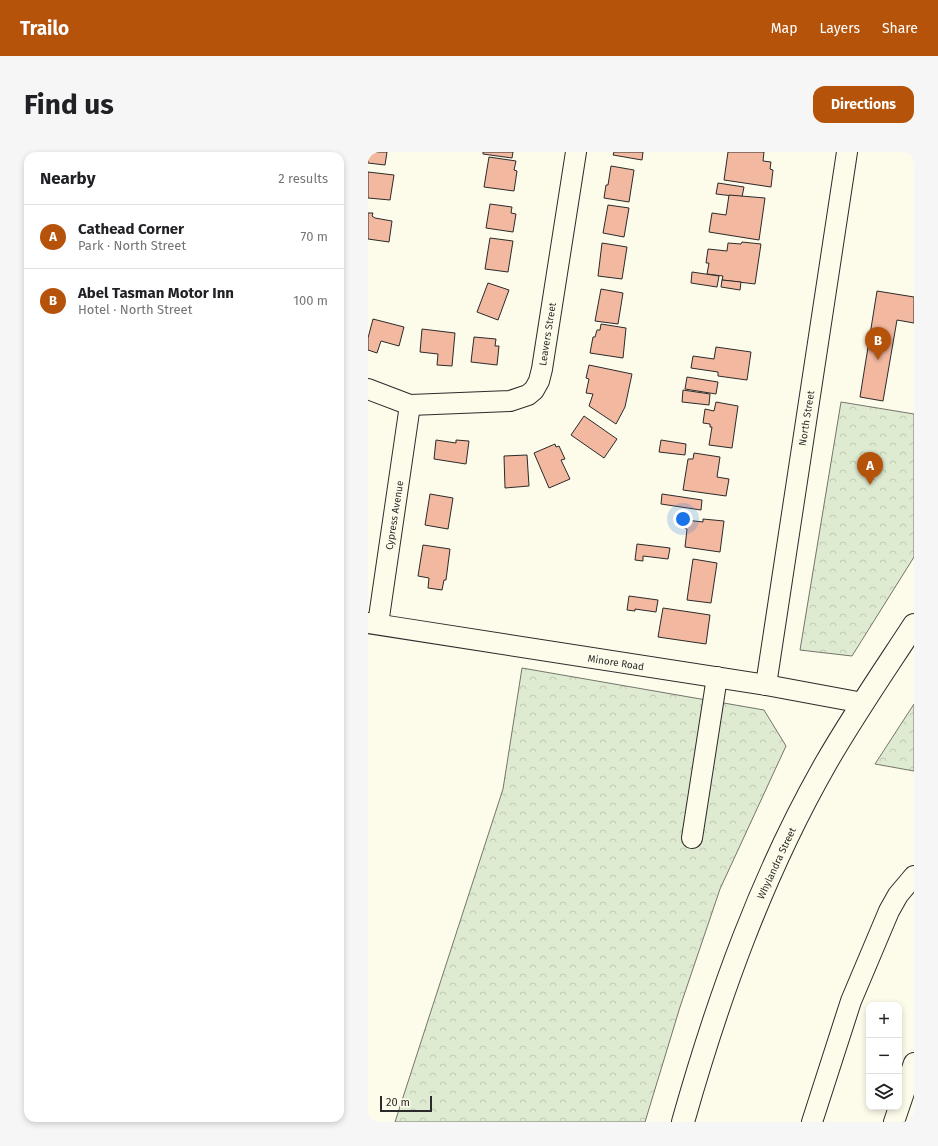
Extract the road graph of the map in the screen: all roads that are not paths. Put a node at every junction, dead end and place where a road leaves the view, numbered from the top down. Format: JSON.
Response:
{"nodes":[{"id":1,"x":576,"y":152,"type":"edge"},
{"id":2,"x":847,"y":152,"type":"edge"},
{"id":3,"x":368,"y":389,"type":"edge"},
{"id":4,"x":410,"y":405,"type":"junction"},
{"id":5,"x":373,"y":624,"type":"edge"},
{"id":6,"x":914,"y":625,"type":"edge"},
{"id":7,"x":717,"y":677,"type":"junction"},
{"id":8,"x":766,"y":685,"type":"junction"},
{"id":9,"x":863,"y":703,"type":"junction"},
{"id":10,"x":692,"y":838,"type":"dead end"},
{"id":11,"x":914,"y":876,"type":"edge"},
{"id":12,"x":914,"y":1063,"type":"edge"},
{"id":13,"x":683,"y":1122,"type":"edge"},
{"id":14,"x":812,"y":1122,"type":"edge"},
{"id":15,"x":894,"y":1122,"type":"edge"}],
"edges":[{"from":1,"to":4,"type":"street","name":"Leavers Street"},
{"from":2,"to":8,"type":"street","name":"North Street"},
{"from":3,"to":4,"type":"street"},
{"from":4,"to":5,"type":"street","name":"Cypress Avenue"},
{"from":5,"to":7,"type":"street","name":"Minore Road"},
{"from":6,"to":9,"type":"highway","name":"Whylandra Street"},
{"from":7,"to":8,"type":"street","name":"Minore Road"},
{"from":7,"to":10,"type":"street"},
{"from":8,"to":9,"type":"street","name":"Minore Road"},
{"from":9,"to":13,"type":"highway","name":"Whylandra Street"},
{"from":11,"to":14,"type":"street"},
{"from":12,"to":15,"type":"street"}]}
